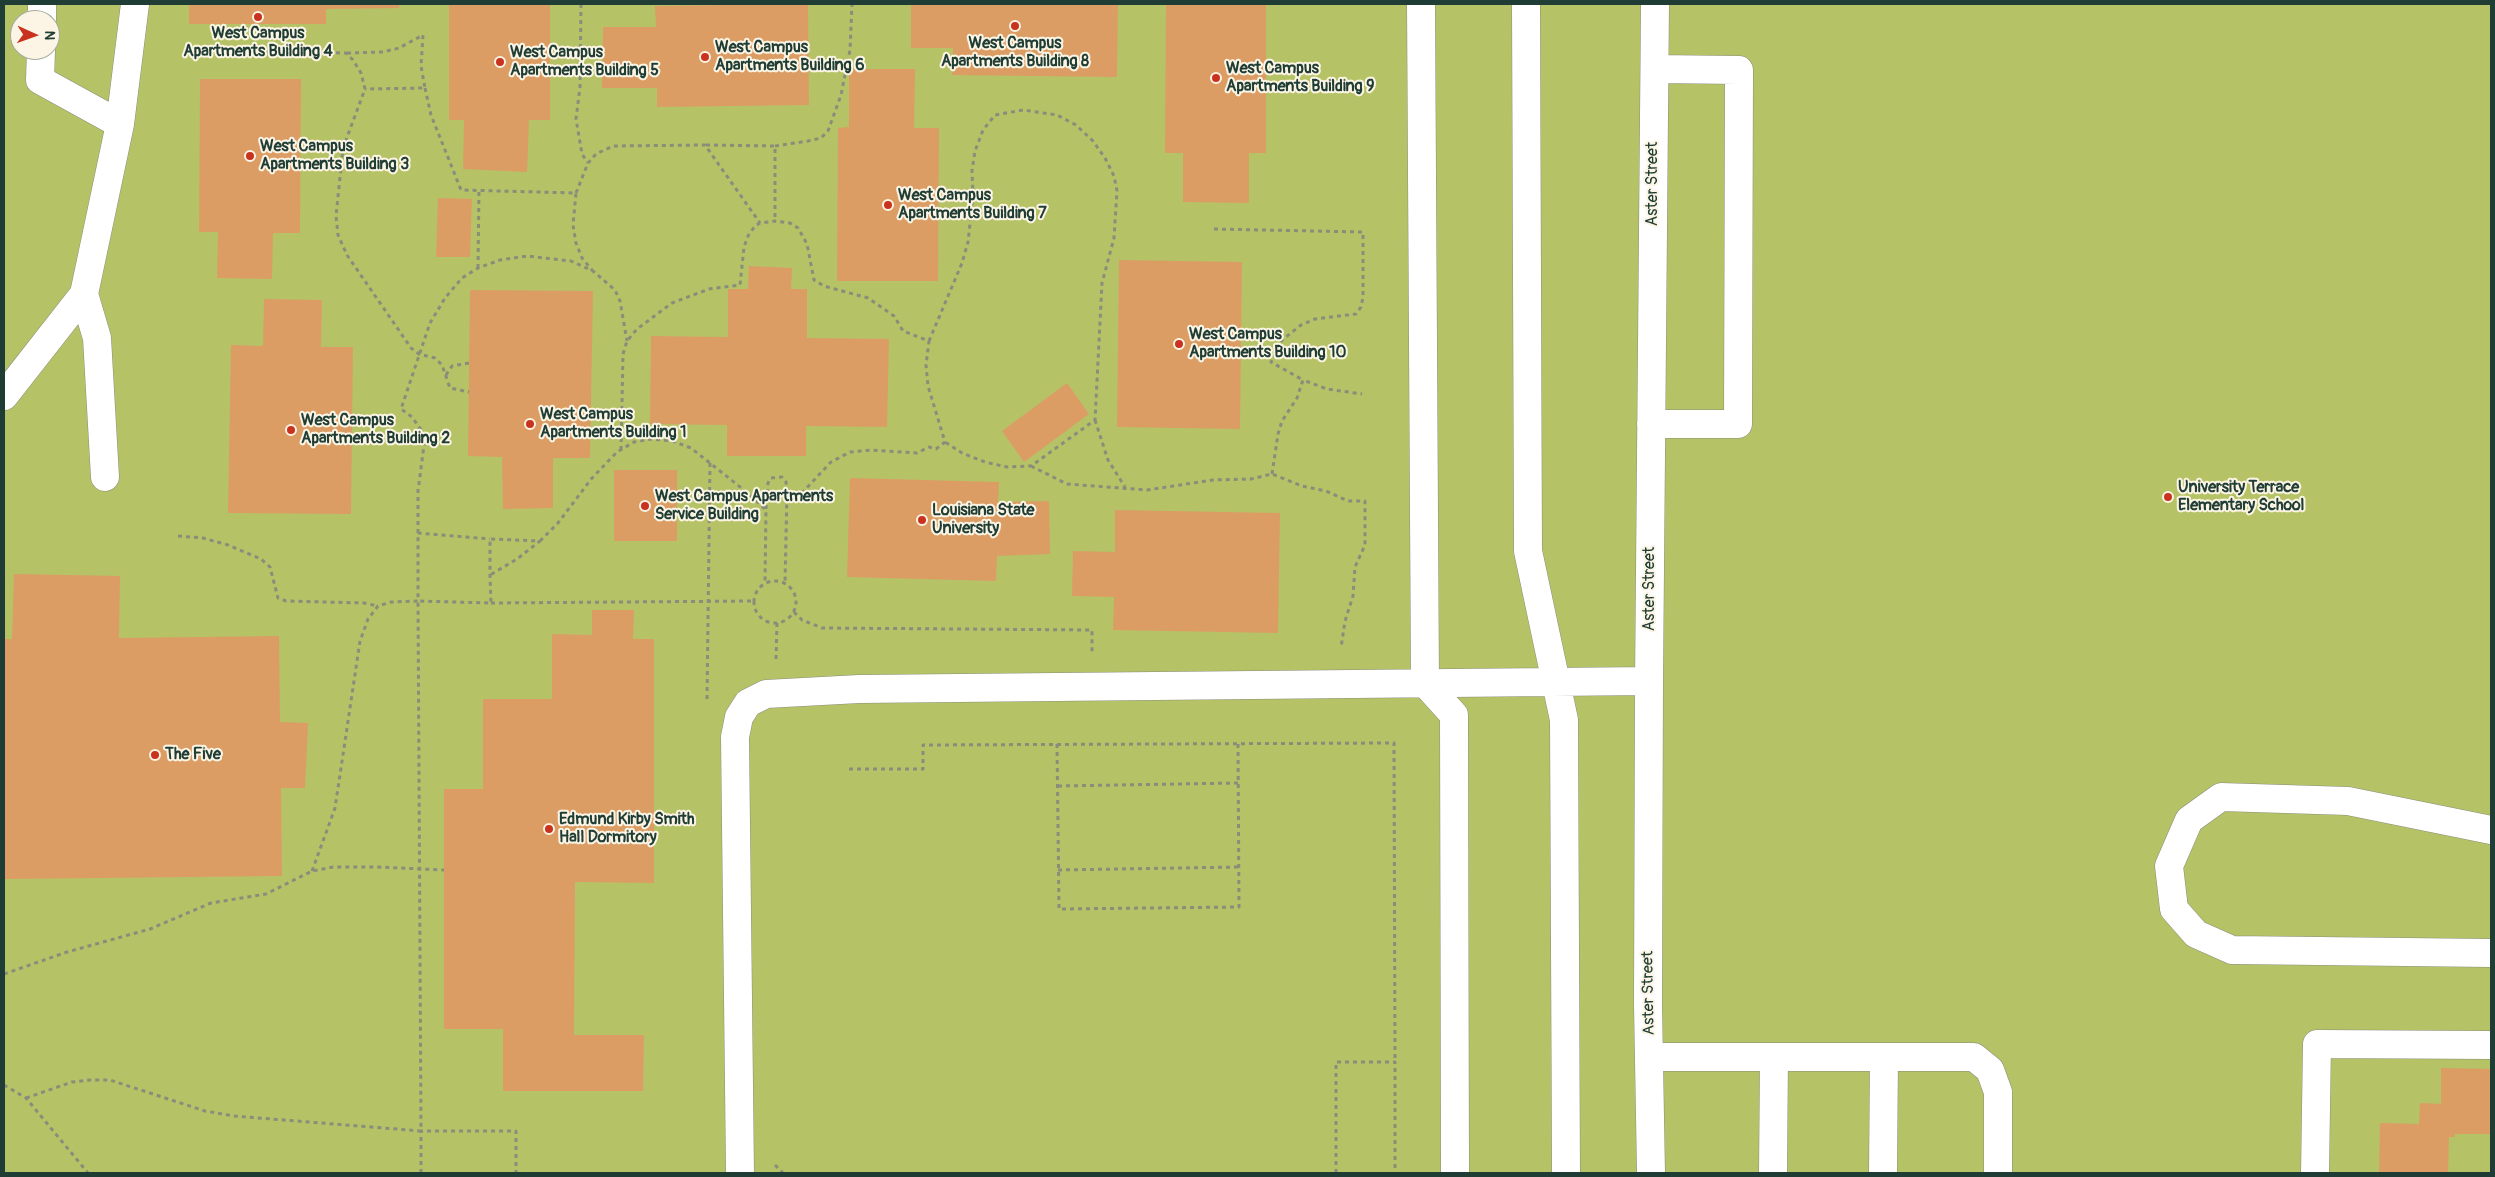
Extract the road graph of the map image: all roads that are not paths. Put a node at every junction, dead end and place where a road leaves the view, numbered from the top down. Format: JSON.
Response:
{"nodes":[{"id":1,"x":135,"y":4,"type":"edge"},
{"id":2,"x":1420,"y":4,"type":"edge"},
{"id":3,"x":1526,"y":4,"type":"edge"},
{"id":4,"x":1655,"y":4,"type":"edge"},
{"id":5,"x":41,"y":60,"type":"edge"},
{"id":6,"x":1655,"y":69,"type":"junction"},
{"id":7,"x":120,"y":124,"type":"junction"},
{"id":8,"x":84,"y":294,"type":"junction"},
{"id":9,"x":4,"y":396,"type":"edge"},
{"id":10,"x":1651,"y":424,"type":"junction"},
{"id":11,"x":105,"y":478,"type":"dead end"},
{"id":12,"x":1649,"y":681,"type":"junction"},
{"id":13,"x":1556,"y":682,"type":"junction"},
{"id":14,"x":1425,"y":683,"type":"junction"},
{"id":15,"x":2491,"y":830,"type":"edge"},
{"id":16,"x":2491,"y":952,"type":"edge"},
{"id":17,"x":2491,"y":1045,"type":"edge"},
{"id":18,"x":1650,"y":1057,"type":"junction"},
{"id":19,"x":1774,"y":1058,"type":"junction"},
{"id":20,"x":1884,"y":1058,"type":"junction"},
{"id":21,"x":740,"y":1173,"type":"edge"},
{"id":22,"x":1455,"y":1173,"type":"edge"},
{"id":23,"x":1566,"y":1173,"type":"edge"},
{"id":24,"x":1651,"y":1173,"type":"edge"},
{"id":25,"x":1773,"y":1173,"type":"edge"},
{"id":26,"x":1883,"y":1173,"type":"edge"},
{"id":27,"x":1998,"y":1173,"type":"edge"},
{"id":28,"x":2314,"y":1173,"type":"edge"}],
"edges":[{"from":1,"to":7,"type":"street"},
{"from":2,"to":14,"type":"street"},
{"from":3,"to":13,"type":"street"},
{"from":4,"to":6,"type":"street","name":"Aster Street"},
{"from":5,"to":7,"type":"street"},
{"from":6,"to":10,"type":"street","name":"Aster Street"},
{"from":6,"to":10,"type":"street"},
{"from":7,"to":8,"type":"street"},
{"from":8,"to":9,"type":"street"},
{"from":8,"to":11,"type":"street"},
{"from":10,"to":12,"type":"street","name":"Aster Street"},
{"from":12,"to":13,"type":"street"},
{"from":12,"to":18,"type":"street","name":"Aster Street"},
{"from":13,"to":14,"type":"street"},
{"from":13,"to":23,"type":"street"},
{"from":14,"to":21,"type":"street"},
{"from":14,"to":22,"type":"street"},
{"from":15,"to":16,"type":"street"},
{"from":17,"to":28,"type":"street"},
{"from":18,"to":19,"type":"street"},
{"from":18,"to":24,"type":"street","name":"Aster Street"},
{"from":19,"to":20,"type":"street"},
{"from":19,"to":25,"type":"street"},
{"from":20,"to":26,"type":"street"},
{"from":20,"to":27,"type":"street"}]}
